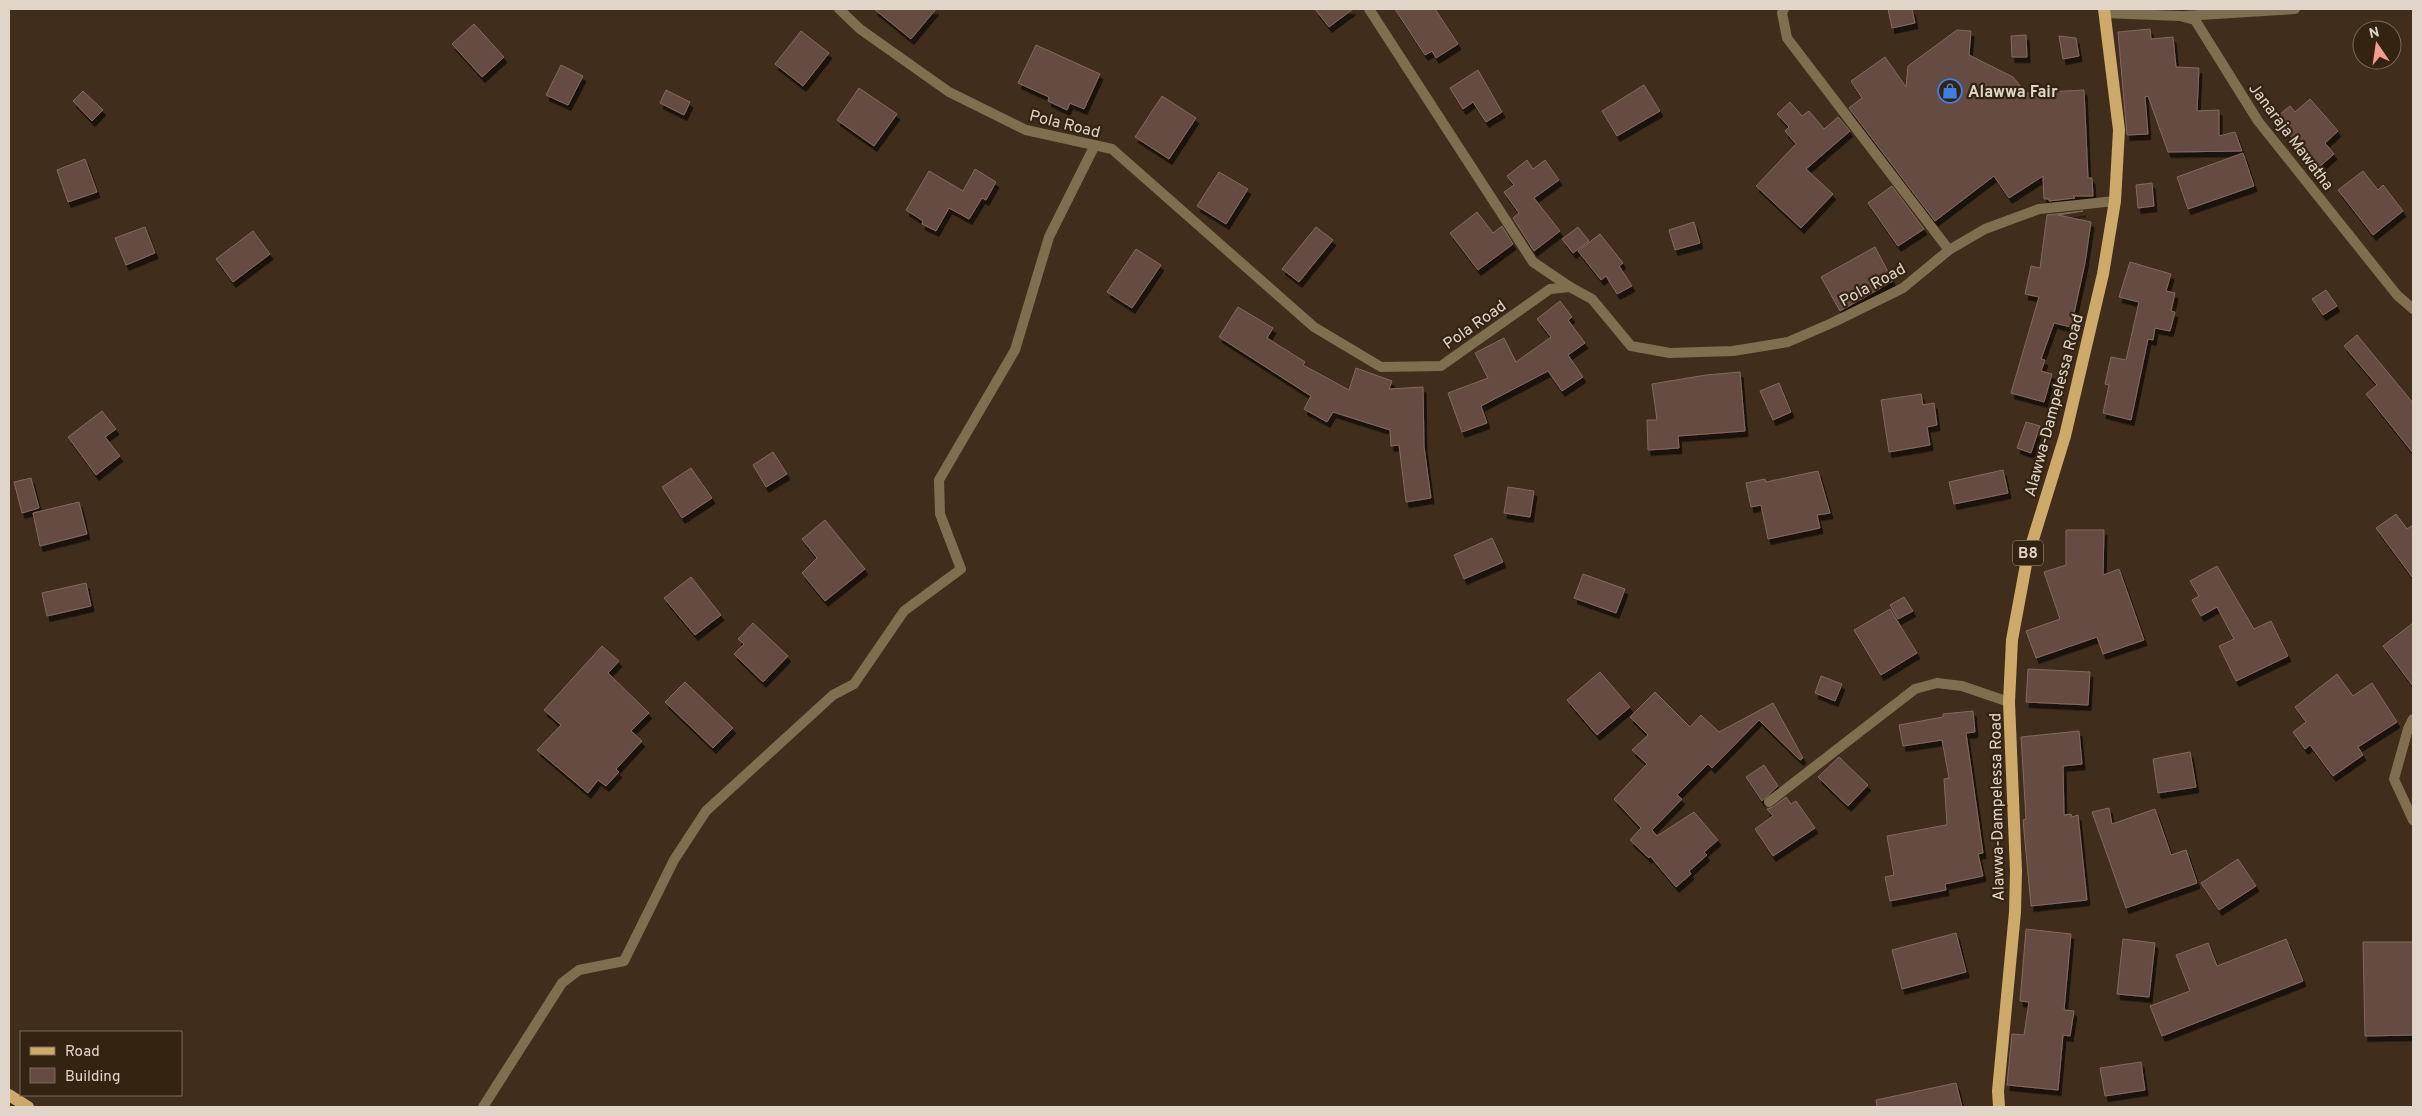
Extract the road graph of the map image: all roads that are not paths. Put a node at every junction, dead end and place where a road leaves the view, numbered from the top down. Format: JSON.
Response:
{"nodes":[{"id":1,"x":839,"y":9,"type":"edge"},
{"id":2,"x":1369,"y":9,"type":"edge"},
{"id":3,"x":1784,"y":9,"type":"edge"},
{"id":4,"x":2295,"y":9,"type":"edge"},
{"id":5,"x":2104,"y":11,"type":"edge"},
{"id":6,"x":2180,"y":16,"type":"junction"},
{"id":7,"x":1094,"y":146,"type":"junction"},
{"id":8,"x":2115,"y":201,"type":"junction"},
{"id":9,"x":1949,"y":250,"type":"junction"},
{"id":10,"x":1570,"y":287,"type":"junction"},
{"id":11,"x":2413,"y":309,"type":"edge"},
{"id":12,"x":2009,"y":702,"type":"junction"},
{"id":13,"x":2413,"y":719,"type":"edge"},
{"id":14,"x":1769,"y":802,"type":"dead end"},
{"id":15,"x":2413,"y":820,"type":"edge"},
{"id":16,"x":9,"y":1095,"type":"edge"},
{"id":17,"x":28,"y":1107,"type":"edge"},
{"id":18,"x":483,"y":1107,"type":"edge"},
{"id":19,"x":1999,"y":1107,"type":"edge"}],
"edges":[{"from":1,"to":7,"type":"street","name":"Pola Road"},
{"from":2,"to":10,"type":"street"},
{"from":3,"to":9,"type":"street"},
{"from":4,"to":6,"type":"street"},
{"from":5,"to":6,"type":"street","name":"Janaraja Mawatha"},
{"from":5,"to":8,"type":"main road","name":"Alawwa-Dampelessa Road","number":"B8"},
{"from":6,"to":11,"type":"street","name":"Janaraja Mawatha"},
{"from":7,"to":10,"type":"street","name":"Pola Road"},
{"from":7,"to":18,"type":"street"},
{"from":8,"to":9,"type":"street","name":"Pola Road"},
{"from":8,"to":12,"type":"main road","name":"Alawwa-Dampelessa Road","number":"B8"},
{"from":9,"to":10,"type":"street","name":"Pola Road"},
{"from":12,"to":14,"type":"street"},
{"from":12,"to":19,"type":"main road","name":"Alawwa-Dampelessa Road","number":"B8"},
{"from":13,"to":15,"type":"street"},
{"from":16,"to":17,"type":"main road"}]}
